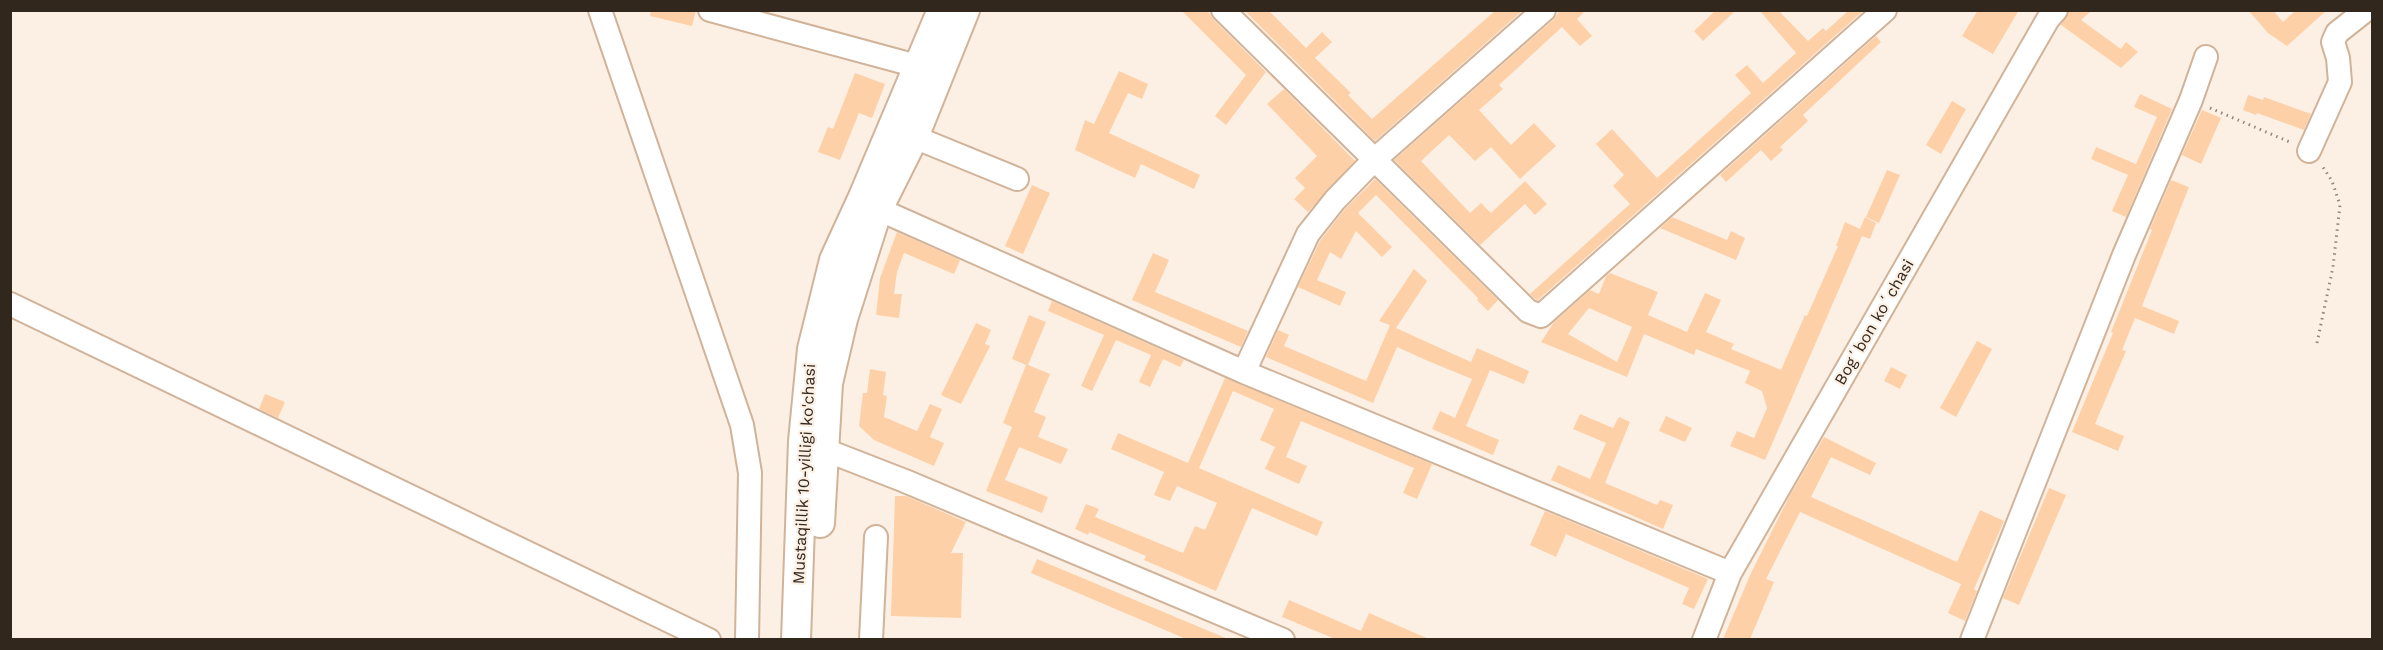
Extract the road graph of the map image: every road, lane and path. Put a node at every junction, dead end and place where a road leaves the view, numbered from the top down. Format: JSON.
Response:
{"nodes":[{"id":1,"x":600,"y":10,"type":"edge"},
{"id":2,"x":710,"y":10,"type":"edge"},
{"id":3,"x":942,"y":10,"type":"edge"},
{"id":4,"x":965,"y":10,"type":"edge"},
{"id":5,"x":1223,"y":10,"type":"edge"},
{"id":6,"x":1544,"y":10,"type":"edge"},
{"id":7,"x":1885,"y":10,"type":"edge"},
{"id":8,"x":2056,"y":10,"type":"edge"},
{"id":9,"x":2366,"y":10,"type":"edge"},
{"id":10,"x":2206,"y":57,"type":"dead end"},
{"id":11,"x":917,"y":66,"type":"junction"},
{"id":12,"x":2191,"y":100,"type":"junction"},
{"id":13,"x":914,"y":137,"type":"junction"},
{"id":14,"x":2309,"y":151,"type":"junction"},
{"id":15,"x":1374,"y":160,"type":"junction"},
{"id":16,"x":1017,"y":179,"type":"dead end"},
{"id":17,"x":878,"y":209,"type":"junction"},
{"id":18,"x":10,"y":303,"type":"edge"},
{"id":19,"x":2317,"y":343,"type":"dead end"},
{"id":20,"x":1244,"y":372,"type":"junction"},
{"id":21,"x":814,"y":445,"type":"junction"},
{"id":22,"x":876,"y":537,"type":"dead end"},
{"id":23,"x":1730,"y":573,"type":"junction"},
{"id":24,"x":710,"y":639,"type":"edge"},
{"id":25,"x":747,"y":639,"type":"edge"},
{"id":26,"x":796,"y":639,"type":"edge"},
{"id":27,"x":816,"y":639,"type":"edge"},
{"id":28,"x":871,"y":639,"type":"edge"},
{"id":29,"x":1283,"y":639,"type":"edge"},
{"id":30,"x":1704,"y":639,"type":"edge"},
{"id":31,"x":1972,"y":639,"type":"edge"}],
"edges":[{"from":1,"to":25,"type":"street"},
{"from":2,"to":11,"type":"street"},
{"from":3,"to":11,"type":"main road","name":"Mustaqillik 10-yilligi ko'chasi"},
{"from":4,"to":13,"type":"main road","name":"Mustaqillik 10-yilligi ko'chasi"},
{"from":5,"to":15,"type":"street"},
{"from":6,"to":15,"type":"street"},
{"from":7,"to":15,"type":"street"},
{"from":8,"to":23,"type":"street","name":"Bogʻbon koʻchasi"},
{"from":9,"to":14,"type":"street"},
{"from":10,"to":12,"type":"street"},
{"from":11,"to":21,"type":"main road","name":"Mustaqillik 10-yilligi ko'chasi"},
{"from":12,"to":14,"type":"path"},
{"from":12,"to":31,"type":"street"},
{"from":13,"to":16,"type":"street"},
{"from":13,"to":17,"type":"main road","name":"Mustaqillik 10-yilligi ko'chasi"},
{"from":14,"to":19,"type":"path"},
{"from":15,"to":20,"type":"street"},
{"from":17,"to":20,"type":"street"},
{"from":17,"to":21,"type":"main road","name":"Mustaqillik 10-yilligi ko'chasi"},
{"from":18,"to":24,"type":"street"},
{"from":20,"to":23,"type":"street"},
{"from":21,"to":26,"type":"main road","name":"Mustaqillik 10-yilligi ko'chasi"},
{"from":21,"to":27,"type":"main road","name":"Mustaqillik 10-yilligi ko'chasi"},
{"from":21,"to":29,"type":"street"},
{"from":22,"to":28,"type":"street"},
{"from":23,"to":30,"type":"street","name":"Bogʻbon koʻchasi"}]}
